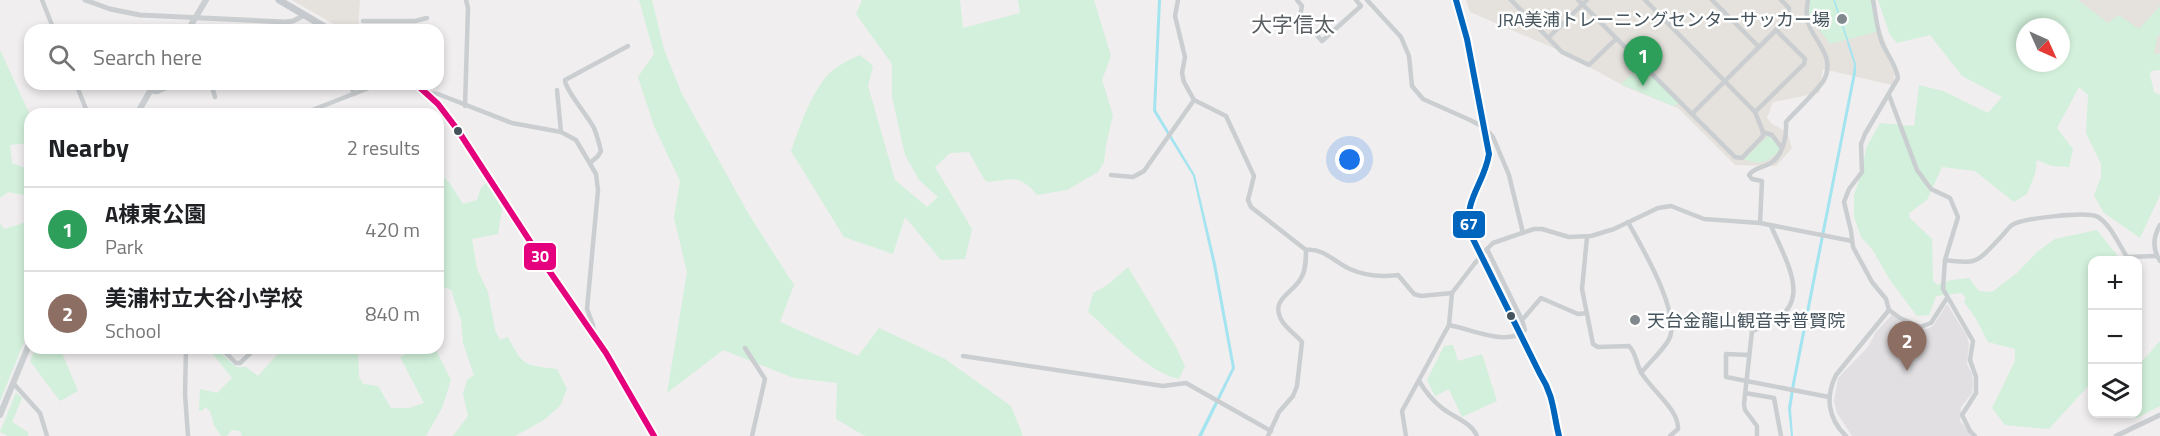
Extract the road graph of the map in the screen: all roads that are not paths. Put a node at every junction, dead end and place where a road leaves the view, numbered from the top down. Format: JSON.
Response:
{"nodes":[{"id":1,"x":42,"y":0,"type":"edge"},
{"id":2,"x":85,"y":0,"type":"edge"},
{"id":3,"x":206,"y":0,"type":"edge"},
{"id":4,"x":279,"y":0,"type":"edge"},
{"id":5,"x":466,"y":0,"type":"edge"},
{"id":6,"x":1179,"y":0,"type":"edge"},
{"id":7,"x":1297,"y":0,"type":"edge"},
{"id":8,"x":1356,"y":0,"type":"edge"},
{"id":9,"x":1367,"y":0,"type":"edge"},
{"id":10,"x":1456,"y":0,"type":"edge"},
{"id":11,"x":1511,"y":0,"type":"edge"},
{"id":12,"x":1578,"y":0,"type":"edge"},
{"id":13,"x":1587,"y":0,"type":"edge"},
{"id":14,"x":1645,"y":0,"type":"edge"},
{"id":15,"x":1712,"y":0,"type":"edge"},
{"id":16,"x":1781,"y":0,"type":"edge"},
{"id":17,"x":1808,"y":0,"type":"edge"},
{"id":18,"x":1874,"y":0,"type":"edge"},
{"id":19,"x":1582,"y":5,"type":"junction"},
{"id":20,"x":1361,"y":6,"type":"junction"},
{"id":21,"x":1373,"y":7,"type":"junction"},
{"id":22,"x":305,"y":15,"type":"junction"},
{"id":23,"x":195,"y":18,"type":"junction"},
{"id":24,"x":427,"y":18,"type":"dead end"},
{"id":25,"x":363,"y":21,"type":"dead end"},
{"id":26,"x":318,"y":22,"type":"joint"},
{"id":27,"x":394,"y":22,"type":"joint"},
{"id":28,"x":52,"y":24,"type":"edge"},
{"id":29,"x":192,"y":24,"type":"edge"},
{"id":30,"x":321,"y":24,"type":"edge"},
{"id":31,"x":1776,"y":30,"type":"junction"},
{"id":32,"x":1549,"y":37,"type":"junction"},
{"id":33,"x":1616,"y":39,"type":"junction"},
{"id":34,"x":628,"y":46,"type":"dead end"},
{"id":35,"x":1759,"y":47,"type":"junction"},
{"id":36,"x":1726,"y":81,"type":"junction"},
{"id":37,"x":78,"y":90,"type":"edge"},
{"id":38,"x":162,"y":90,"type":"edge"},
{"id":39,"x":213,"y":90,"type":"edge"},
{"id":40,"x":352,"y":90,"type":"edge"},
{"id":41,"x":364,"y":90,"type":"edge"},
{"id":42,"x":423,"y":90,"type":"edge"},
{"id":43,"x":557,"y":90,"type":"dead end"},
{"id":44,"x":150,"y":91,"type":"joint"},
{"id":45,"x":426,"y":93,"type":"junction"},
{"id":46,"x":354,"y":94,"type":"junction"},
{"id":47,"x":1889,"y":95,"type":"junction"},
{"id":48,"x":215,"y":97,"type":"dead end"},
{"id":49,"x":1194,"y":100,"type":"junction"},
{"id":50,"x":465,"y":106,"type":"junction"},
{"id":51,"x":86,"y":108,"type":"edge"},
{"id":52,"x":140,"y":108,"type":"edge"},
{"id":53,"x":318,"y":108,"type":"edge"},
{"id":54,"x":440,"y":108,"type":"edge"},
{"id":55,"x":444,"y":112,"type":"edge"},
{"id":56,"x":1755,"y":112,"type":"junction"},
{"id":57,"x":1692,"y":114,"type":"junction"},
{"id":58,"x":1485,"y":128,"type":"junction"},
{"id":59,"x":561,"y":132,"type":"junction"},
{"id":60,"x":1763,"y":132,"type":"junction"},
{"id":61,"x":1781,"y":147,"type":"junction"},
{"id":62,"x":590,"y":163,"type":"junction"},
{"id":63,"x":1111,"y":175,"type":"dead end"},
{"id":64,"x":1628,"y":222,"type":"junction"},
{"id":65,"x":1760,"y":224,"type":"junction"},
{"id":66,"x":2160,"y":225,"type":"edge"},
{"id":67,"x":1771,"y":226,"type":"junction"},
{"id":68,"x":1523,"y":233,"type":"junction"},
{"id":69,"x":1587,"y":237,"type":"junction"},
{"id":70,"x":1852,"y":241,"type":"junction"},
{"id":71,"x":1487,"y":249,"type":"junction"},
{"id":72,"x":1306,"y":250,"type":"junction"},
{"id":73,"x":2156,"y":255,"type":"junction"},
{"id":74,"x":1945,"y":260,"type":"junction"},
{"id":75,"x":2160,"y":261,"type":"edge"},
{"id":76,"x":1452,"y":293,"type":"junction"},
{"id":77,"x":1947,"y":298,"type":"junction"},
{"id":78,"x":1889,"y":310,"type":"junction"},
{"id":79,"x":1587,"y":313,"type":"junction"},
{"id":80,"x":1522,"y":320,"type":"junction"},
{"id":81,"x":1449,"y":325,"type":"junction"},
{"id":82,"x":594,"y":335,"type":"junction"},
{"id":83,"x":1520,"y":335,"type":"junction"},
{"id":84,"x":745,"y":348,"type":"dead end"},
{"id":85,"x":25,"y":354,"type":"edge"},
{"id":86,"x":186,"y":354,"type":"edge"},
{"id":87,"x":227,"y":354,"type":"edge"},
{"id":88,"x":250,"y":354,"type":"edge"},
{"id":89,"x":1749,"y":355,"type":"junction"},
{"id":90,"x":963,"y":356,"type":"dead end"},
{"id":91,"x":1641,"y":373,"type":"junction"},
{"id":92,"x":1747,"y":380,"type":"junction"},
{"id":93,"x":1419,"y":381,"type":"junction"},
{"id":94,"x":14,"y":383,"type":"junction"},
{"id":95,"x":1745,"y":393,"type":"junction"},
{"id":96,"x":1829,"y":397,"type":"junction"},
{"id":97,"x":0,"y":415,"type":"edge"},
{"id":98,"x":2160,"y":416,"type":"edge"},
{"id":99,"x":1270,"y":433,"type":"edge"},
{"id":100,"x":2128,"y":434,"type":"edge"},
{"id":101,"x":47,"y":436,"type":"edge"},
{"id":102,"x":188,"y":436,"type":"edge"},
{"id":103,"x":654,"y":436,"type":"edge"},
{"id":104,"x":752,"y":436,"type":"edge"},
{"id":105,"x":1406,"y":436,"type":"edge"},
{"id":106,"x":1477,"y":436,"type":"edge"},
{"id":107,"x":1559,"y":436,"type":"edge"},
{"id":108,"x":1670,"y":436,"type":"edge"},
{"id":109,"x":1757,"y":436,"type":"edge"},
{"id":110,"x":1781,"y":436,"type":"edge"},
{"id":111,"x":1846,"y":436,"type":"edge"},
{"id":112,"x":1976,"y":436,"type":"edge"},
{"id":113,"x":2116,"y":436,"type":"edge"}],
"edges":[{"from":1,"to":28,"type":"street"},
{"from":2,"to":23,"type":"street"},
{"from":3,"to":23,"type":"main road"},
{"from":4,"to":22,"type":"main road"},
{"from":5,"to":50,"type":"street"},
{"from":6,"to":49,"type":"street"},
{"from":7,"to":20,"type":"street"},
{"from":8,"to":20,"type":"street"},
{"from":9,"to":21,"type":"street"},
{"from":10,"to":58,"type":"street"},
{"from":11,"to":32,"type":"street"},
{"from":12,"to":19,"type":"street"},
{"from":13,"to":19,"type":"street"},
{"from":14,"to":36,"type":"street"},
{"from":15,"to":35,"type":"street"},
{"from":16,"to":31,"type":"street"},
{"from":17,"to":61,"type":"street"},
{"from":18,"to":47,"type":"street"},
{"from":19,"to":32,"type":"street"},
{"from":19,"to":33,"type":"street"},
{"from":20,"to":21,"type":"street"},
{"from":21,"to":58,"type":"street"},
{"from":22,"to":23,"type":"street"},
{"from":22,"to":26,"type":"main road"},
{"from":23,"to":29,"type":"main road"},
{"from":24,"to":27,"type":"street"},
{"from":25,"to":27,"type":"street"},
{"from":26,"to":30,"type":"main road"},
{"from":31,"to":35,"type":"street"},
{"from":31,"to":56,"type":"street"},
{"from":32,"to":33,"type":"street"},
{"from":33,"to":57,"type":"street"},
{"from":34,"to":62,"type":"street"},
{"from":35,"to":36,"type":"street"},
{"from":36,"to":56,"type":"street"},
{"from":36,"to":57,"type":"street"},
{"from":37,"to":51,"type":"street"},
{"from":38,"to":44,"type":"street"},
{"from":39,"to":48,"type":"street"},
{"from":40,"to":46,"type":"street"},
{"from":41,"to":46,"type":"street"},
{"from":42,"to":45,"type":"main road"},
{"from":43,"to":59,"type":"street"},
{"from":44,"to":52,"type":"main road"},
{"from":45,"to":50,"type":"street"},
{"from":45,"to":54,"type":"main road"},
{"from":46,"to":53,"type":"street"},
{"from":47,"to":70,"type":"street"},
{"from":47,"to":74,"type":"street"},
{"from":49,"to":63,"type":"street"},
{"from":49,"to":72,"type":"street"},
{"from":50,"to":59,"type":"street"},
{"from":55,"to":82,"type":"main road"},
{"from":56,"to":60,"type":"street"},
{"from":57,"to":60,"type":"street"},
{"from":58,"to":68,"type":"street"},
{"from":58,"to":83,"type":"street"},
{"from":59,"to":62,"type":"street"},
{"from":60,"to":61,"type":"street"},
{"from":61,"to":65,"type":"street"},
{"from":62,"to":82,"type":"street"},
{"from":64,"to":65,"type":"street"},
{"from":64,"to":69,"type":"street"},
{"from":64,"to":91,"type":"street"},
{"from":65,"to":67,"type":"street"},
{"from":66,"to":73,"type":"street"},
{"from":67,"to":70,"type":"street"},
{"from":67,"to":89,"type":"street"},
{"from":68,"to":69,"type":"street"},
{"from":68,"to":71,"type":"street"},
{"from":69,"to":79,"type":"street"},
{"from":70,"to":78,"type":"street"},
{"from":71,"to":76,"type":"street","bridge":true},
{"from":71,"to":80,"type":"street"},
{"from":72,"to":76,"type":"street"},
{"from":72,"to":99,"type":"street"},
{"from":73,"to":74,"type":"street"},
{"from":73,"to":75,"type":"street"},
{"from":74,"to":77,"type":"street"},
{"from":76,"to":81,"type":"street"},
{"from":77,"to":78,"type":"street"},
{"from":77,"to":112,"type":"street"},
{"from":78,"to":96,"type":"street"},
{"from":79,"to":80,"type":"street"},
{"from":79,"to":91,"type":"street"},
{"from":80,"to":83,"type":"street"},
{"from":81,"to":83,"type":"street"},
{"from":81,"to":93,"type":"street"},
{"from":82,"to":103,"type":"main road"},
{"from":83,"to":107,"type":"street"},
{"from":84,"to":104,"type":"street"},
{"from":85,"to":94,"type":"main road"},
{"from":86,"to":102,"type":"street"},
{"from":87,"to":88,"type":"street"},
{"from":89,"to":92,"type":"street"},
{"from":89,"to":92,"type":"street"},
{"from":90,"to":99,"type":"street"},
{"from":91,"to":108,"type":"street"},
{"from":92,"to":95,"type":"street"},
{"from":92,"to":96,"type":"street"},
{"from":93,"to":105,"type":"street"},
{"from":93,"to":106,"type":"street"},
{"from":94,"to":97,"type":"main road"},
{"from":94,"to":101,"type":"street"},
{"from":95,"to":109,"type":"street"},
{"from":95,"to":110,"type":"street"},
{"from":96,"to":111,"type":"street"},
{"from":98,"to":100,"type":"street"},
{"from":100,"to":113,"type":"street"}]}
